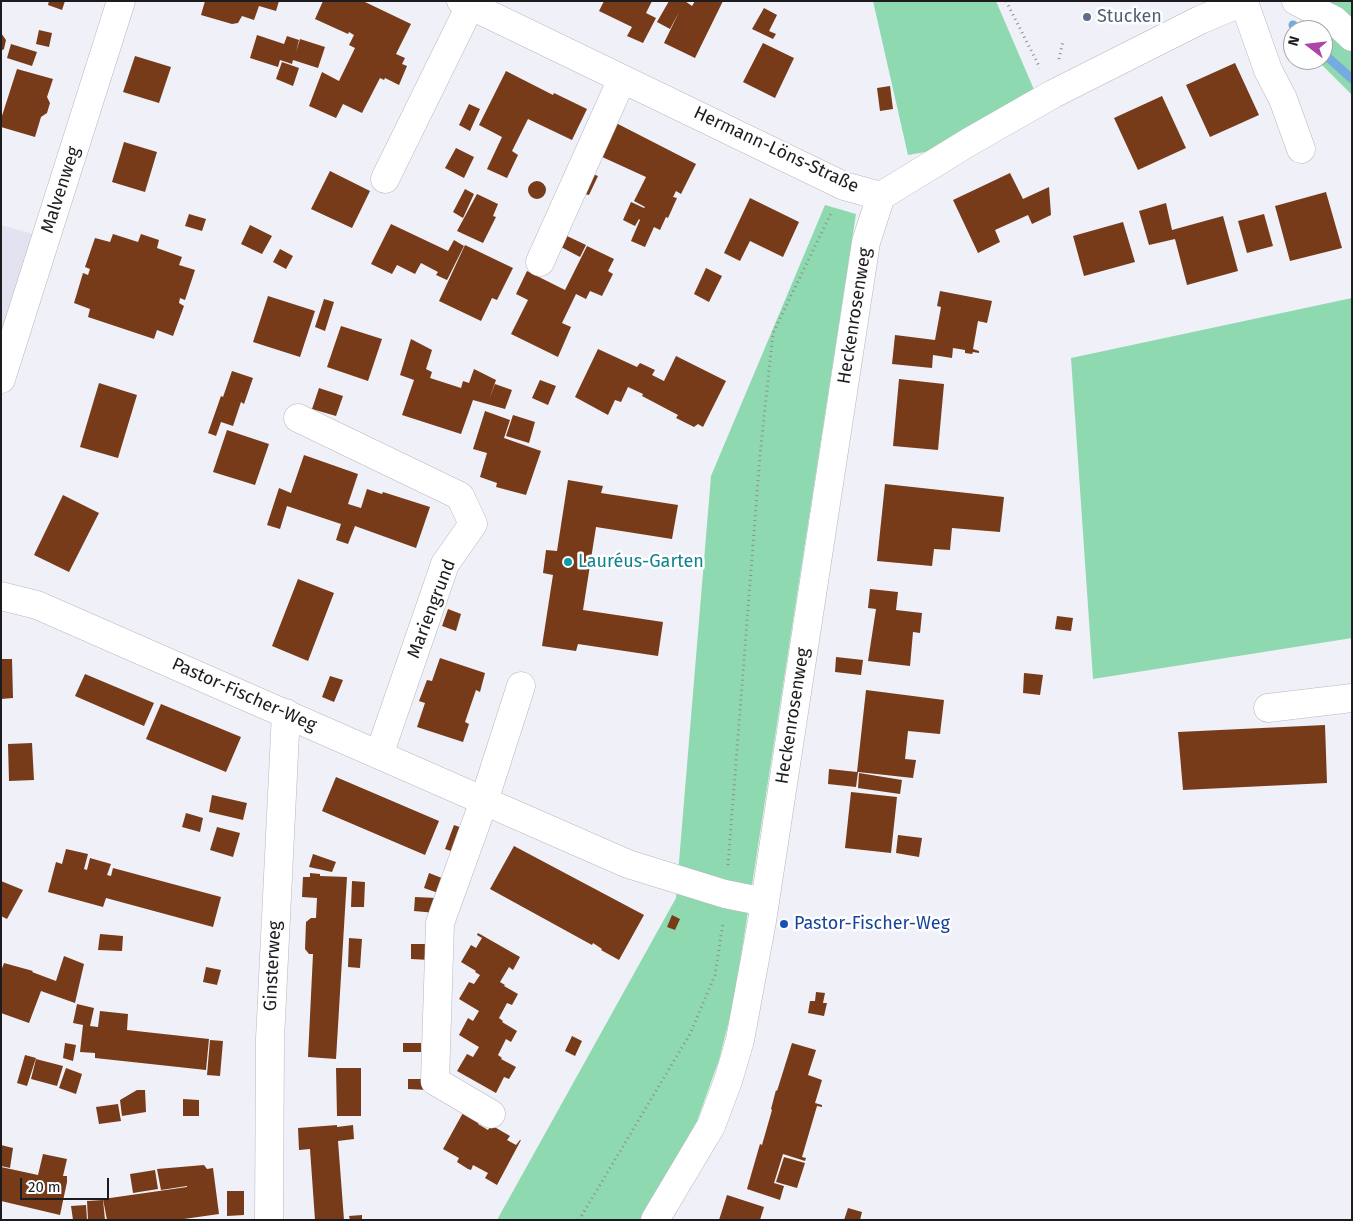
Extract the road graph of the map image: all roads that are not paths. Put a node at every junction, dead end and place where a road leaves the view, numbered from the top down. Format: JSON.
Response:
{"nodes":[{"id":1,"x":120,"y":1,"type":"edge"},
{"id":2,"x":1296,"y":1,"type":"edge"},
{"id":3,"x":1244,"y":2,"type":"edge"},
{"id":4,"x":466,"y":3,"type":"edge"},
{"id":5,"x":1352,"y":37,"type":"edge"},
{"id":6,"x":622,"y":79,"type":"junction"},
{"id":7,"x":1301,"y":150,"type":"dead end"},
{"id":8,"x":385,"y":179,"type":"dead end"},
{"id":9,"x":882,"y":196,"type":"junction"},
{"id":10,"x":540,"y":262,"type":"dead end"},
{"id":11,"x":1,"y":379,"type":"edge"},
{"id":12,"x":298,"y":418,"type":"dead end"},
{"id":13,"x":1,"y":596,"type":"edge"},
{"id":14,"x":521,"y":686,"type":"dead end"},
{"id":15,"x":1352,"y":698,"type":"edge"},
{"id":16,"x":1268,"y":708,"type":"dead end"},
{"id":17,"x":286,"y":713,"type":"junction"},
{"id":18,"x":378,"y":754,"type":"junction"},
{"id":19,"x":484,"y":801,"type":"junction"},
{"id":20,"x":765,"y":902,"type":"junction"},
{"id":21,"x":491,"y":1114,"type":"dead end"},
{"id":22,"x":269,"y":1220,"type":"edge"},
{"id":23,"x":655,"y":1220,"type":"edge"}],
"edges":[{"from":1,"to":11,"type":"street","name":"Malvenweg"},
{"from":2,"to":5,"type":"street"},
{"from":3,"to":7,"type":"street"},
{"from":3,"to":9,"type":"street","name":"Hermann-Löns-Straße"},
{"from":4,"to":6,"type":"street","name":"Hermann-Löns-Straße"},
{"from":4,"to":8,"type":"street"},
{"from":6,"to":9,"type":"street","name":"Hermann-Löns-Straße"},
{"from":6,"to":10,"type":"street"},
{"from":9,"to":20,"type":"street","name":"Heckenrosenweg"},
{"from":12,"to":18,"type":"street","name":"Mariengrund"},
{"from":13,"to":17,"type":"street","name":"Pastor-Fischer-Weg"},
{"from":14,"to":19,"type":"street"},
{"from":15,"to":16,"type":"street"},
{"from":17,"to":18,"type":"street","name":"Pastor-Fischer-Weg"},
{"from":17,"to":22,"type":"street","name":"Ginsterweg"},
{"from":18,"to":19,"type":"street","name":"Pastor-Fischer-Weg"},
{"from":19,"to":20,"type":"street","name":"Pastor-Fischer-Weg"},
{"from":19,"to":21,"type":"street"},
{"from":20,"to":23,"type":"street","name":"Heckenrosenweg"}]}
